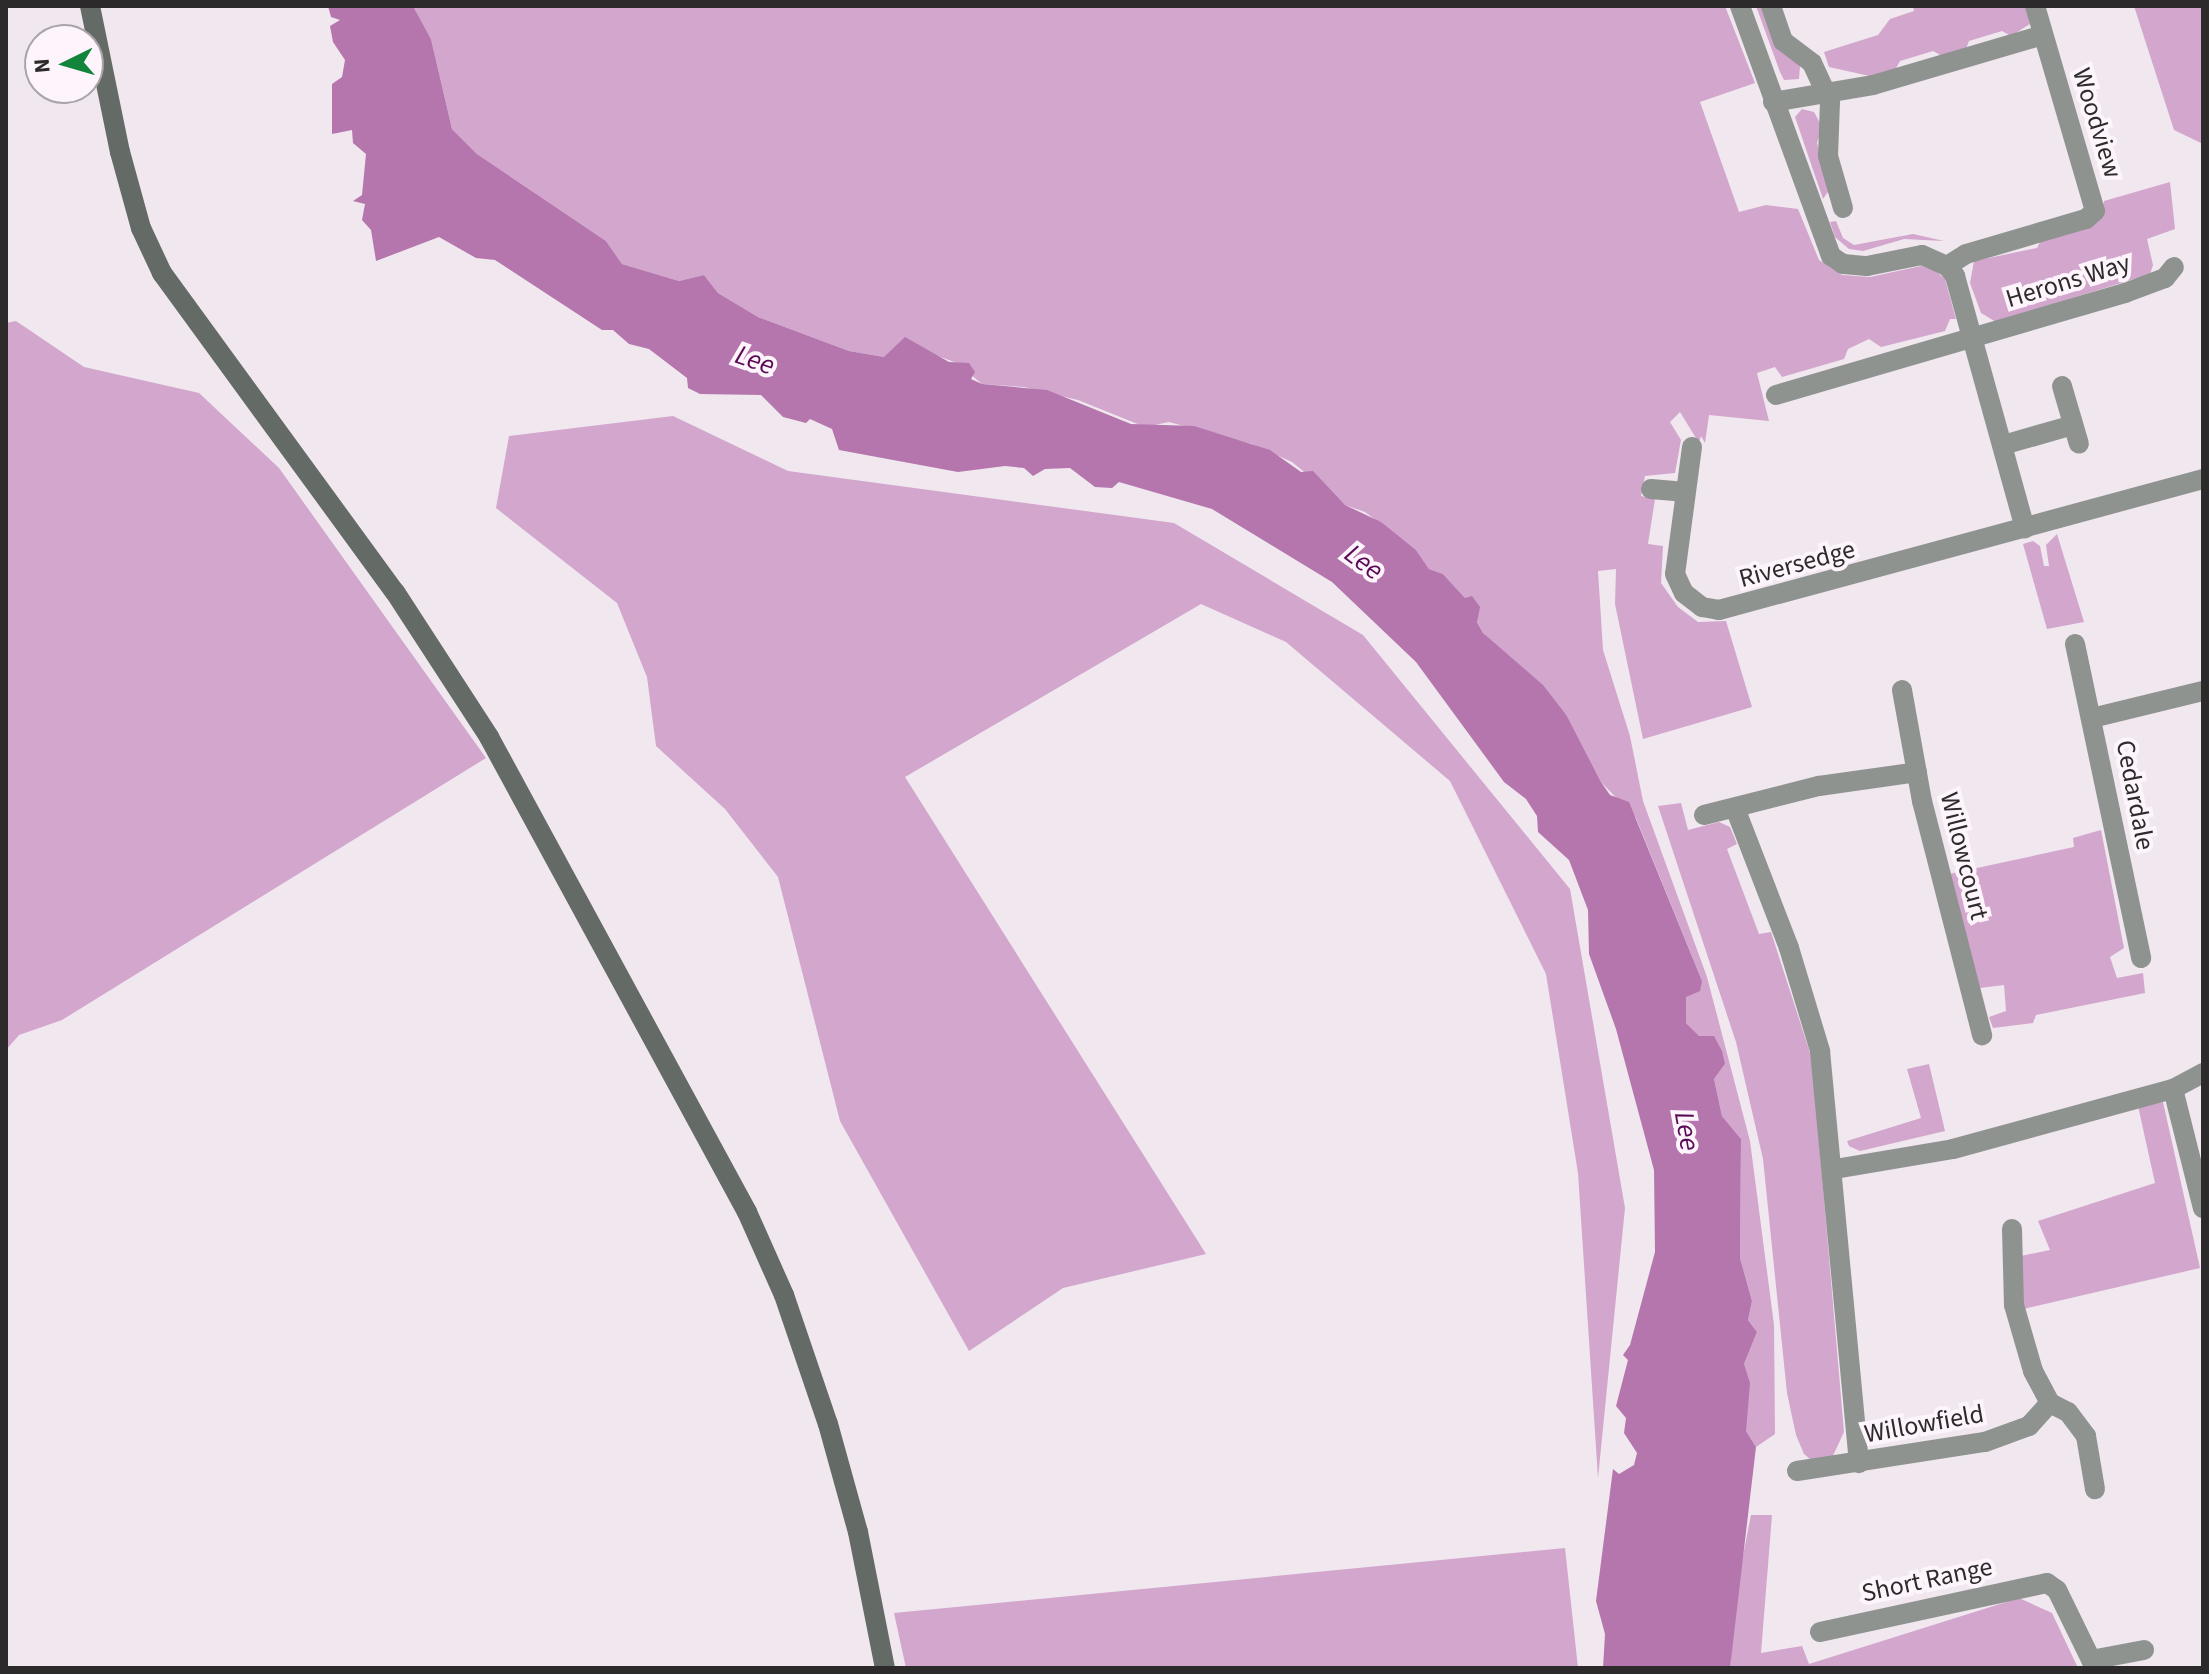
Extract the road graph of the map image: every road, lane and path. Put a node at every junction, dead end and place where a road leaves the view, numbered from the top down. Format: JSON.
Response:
{"nodes":[{"id":1,"x":90,"y":6,"type":"edge"},
{"id":2,"x":1740,"y":6,"type":"edge"},
{"id":3,"x":1771,"y":6,"type":"edge"},
{"id":4,"x":2035,"y":6,"type":"edge"},
{"id":5,"x":2043,"y":35,"type":"junction"},
{"id":6,"x":1825,"y":91,"type":"junction"},
{"id":7,"x":1773,"y":102,"type":"junction"},
{"id":8,"x":1843,"y":208,"type":"dead end"},
{"id":9,"x":1947,"y":266,"type":"junction"},
{"id":10,"x":2174,"y":267,"type":"dead end"},
{"id":11,"x":1971,"y":336,"type":"junction"},
{"id":12,"x":2062,"y":386,"type":"dead end"},
{"id":13,"x":1776,"y":395,"type":"dead end"},
{"id":14,"x":2003,"y":445,"type":"junction"},
{"id":15,"x":1692,"y":447,"type":"dead end"},
{"id":16,"x":2203,"y":479,"type":"edge"},
{"id":17,"x":1651,"y":489,"type":"dead end"},
{"id":18,"x":1683,"y":492,"type":"junction"},
{"id":19,"x":2025,"y":528,"type":"junction"},
{"id":20,"x":2075,"y":644,"type":"dead end"},
{"id":21,"x":1902,"y":690,"type":"dead end"},
{"id":22,"x":2203,"y":691,"type":"edge"},
{"id":23,"x":2092,"y":718,"type":"junction"},
{"id":24,"x":1917,"y":772,"type":"junction"},
{"id":25,"x":1735,"y":808,"type":"junction"},
{"id":26,"x":1704,"y":815,"type":"dead end"},
{"id":27,"x":2141,"y":958,"type":"dead end"},
{"id":28,"x":1982,"y":1035,"type":"dead end"},
{"id":29,"x":2203,"y":1073,"type":"edge"},
{"id":30,"x":2173,"y":1089,"type":"junction"},
{"id":31,"x":1835,"y":1169,"type":"junction"},
{"id":32,"x":2203,"y":1208,"type":"edge"},
{"id":33,"x":2012,"y":1229,"type":"dead end"},
{"id":34,"x":2050,"y":1403,"type":"junction"},
{"id":35,"x":1859,"y":1463,"type":"junction"},
{"id":36,"x":1797,"y":1471,"type":"dead end"},
{"id":37,"x":2095,"y":1489,"type":"dead end"},
{"id":38,"x":1820,"y":1632,"type":"dead end"},
{"id":39,"x":2144,"y":1650,"type":"dead end"},
{"id":40,"x":2093,"y":1664,"type":"edge"},
{"id":41,"x":885,"y":1668,"type":"edge"}],
"edges":[{"from":1,"to":41,"type":"main road"},
{"from":2,"to":7,"type":"street"},
{"from":3,"to":6,"type":"street"},
{"from":4,"to":5,"type":"street","name":"Woodview"},
{"from":5,"to":6,"type":"street"},
{"from":5,"to":9,"type":"street","name":"Woodview"},
{"from":6,"to":7,"type":"street"},
{"from":6,"to":8,"type":"street"},
{"from":7,"to":9,"type":"street"},
{"from":9,"to":11,"type":"street"},
{"from":10,"to":11,"type":"street","name":"Herons Way"},
{"from":11,"to":13,"type":"street"},
{"from":11,"to":14,"type":"street"},
{"from":12,"to":14,"type":"street"},
{"from":14,"to":19,"type":"street"},
{"from":15,"to":18,"type":"street","name":"Riversedge"},
{"from":16,"to":19,"type":"street","name":"Riversedge"},
{"from":17,"to":18,"type":"street"},
{"from":18,"to":19,"type":"street","name":"Riversedge"},
{"from":20,"to":23,"type":"street","name":"Cedardale"},
{"from":21,"to":24,"type":"street","name":"Willowcourt"},
{"from":22,"to":23,"type":"street"},
{"from":23,"to":27,"type":"street","name":"Cedardale"},
{"from":24,"to":25,"type":"street"},
{"from":24,"to":28,"type":"street","name":"Willowcourt"},
{"from":25,"to":26,"type":"street"},
{"from":25,"to":31,"type":"street"},
{"from":29,"to":30,"type":"street"},
{"from":30,"to":31,"type":"street"},
{"from":30,"to":32,"type":"street"},
{"from":31,"to":35,"type":"street"},
{"from":33,"to":34,"type":"street"},
{"from":34,"to":35,"type":"street","name":"Willowfield"},
{"from":34,"to":37,"type":"street"},
{"from":35,"to":36,"type":"street","name":"Willowfield"},
{"from":38,"to":40,"type":"street","name":"Short Range"},
{"from":39,"to":40,"type":"street"}]}
